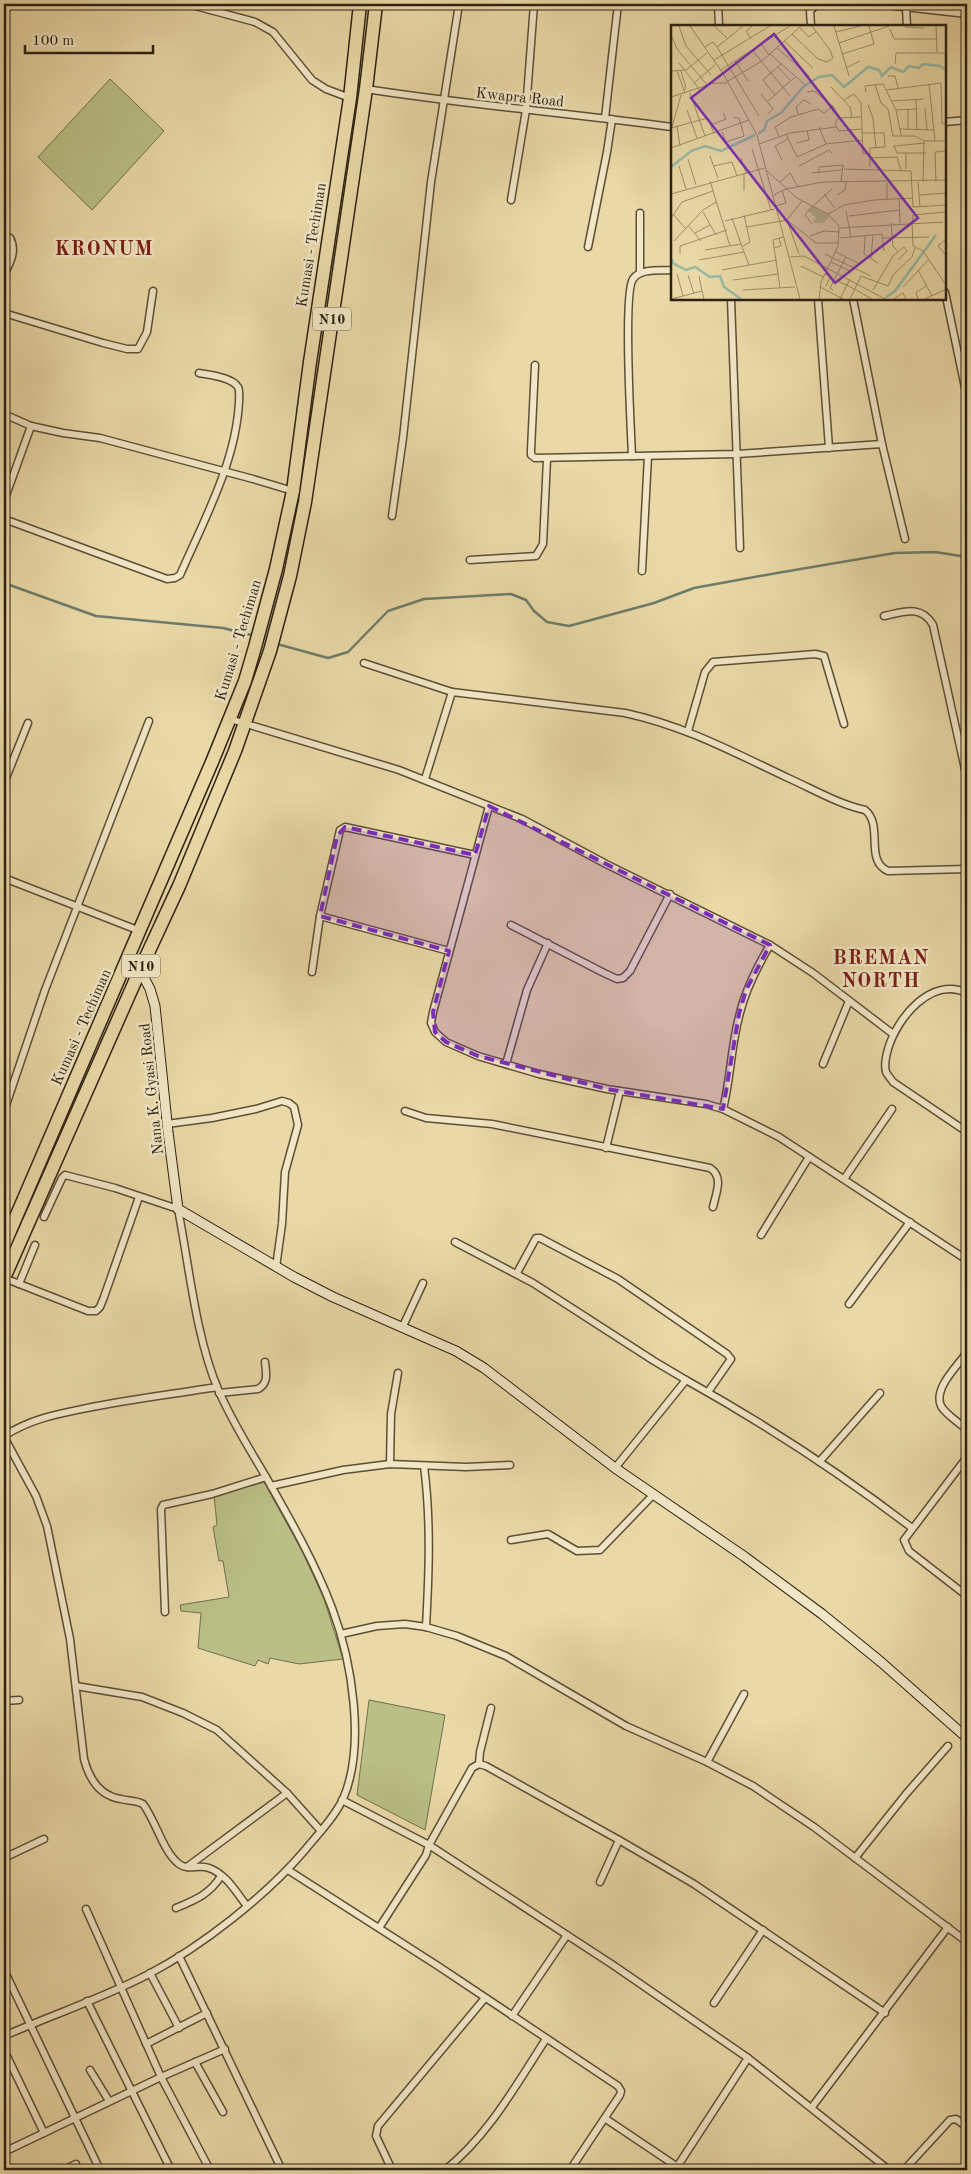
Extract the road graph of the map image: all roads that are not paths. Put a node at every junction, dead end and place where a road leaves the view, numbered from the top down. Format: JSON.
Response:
{"nodes":[{"id":1,"x":191,"y":4,"type":"edge"},
{"id":2,"x":360,"y":4,"type":"edge"},
{"id":3,"x":376,"y":4,"type":"edge"},
{"id":4,"x":458,"y":4,"type":"edge"},
{"id":5,"x":534,"y":4,"type":"edge"},
{"id":6,"x":618,"y":4,"type":"edge"},
{"id":7,"x":718,"y":4,"type":"edge"},
{"id":8,"x":817,"y":4,"type":"edge"},
{"id":9,"x":877,"y":4,"type":"edge"},
{"id":10,"x":906,"y":7,"type":"junction"},
{"id":11,"x":967,"y":14,"type":"edge"},
{"id":12,"x":719,"y":25,"type":"edge"},
{"id":13,"x":811,"y":25,"type":"edge"},
{"id":14,"x":907,"y":25,"type":"edge"},
{"id":15,"x":366,"y":90,"type":"junction"},
{"id":16,"x":350,"y":98,"type":"junction"},
{"id":17,"x":443,"y":101,"type":"junction"},
{"id":18,"x":526,"y":110,"type":"junction"},
{"id":19,"x":609,"y":119,"type":"junction"},
{"id":20,"x":967,"y":120,"type":"edge"},
{"id":21,"x":946,"y":122,"type":"edge"},
{"id":22,"x":671,"y":128,"type":"edge"},
{"id":23,"x":511,"y":200,"type":"dead end"},
{"id":24,"x":640,"y":213,"type":"dead end"},
{"id":25,"x":4,"y":235,"type":"edge"},
{"id":26,"x":588,"y":247,"type":"dead end"},
{"id":27,"x":671,"y":270,"type":"edge"},
{"id":28,"x":640,"y":273,"type":"junction"},
{"id":29,"x":4,"y":276,"type":"edge"},
{"id":30,"x":153,"y":291,"type":"dead end"},
{"id":31,"x":946,"y":297,"type":"edge"},
{"id":32,"x":731,"y":300,"type":"edge"},
{"id":33,"x":818,"y":300,"type":"edge"},
{"id":34,"x":853,"y":300,"type":"edge"},
{"id":35,"x":4,"y":313,"type":"edge"},
{"id":36,"x":535,"y":365,"type":"dead end"},
{"id":37,"x":199,"y":373,"type":"dead end"},
{"id":38,"x":967,"y":397,"type":"edge"},
{"id":39,"x":4,"y":414,"type":"edge"},
{"id":40,"x":31,"y":426,"type":"junction"},
{"id":41,"x":882,"y":444,"type":"junction"},
{"id":42,"x":829,"y":448,"type":"junction"},
{"id":43,"x":737,"y":454,"type":"junction"},
{"id":44,"x":632,"y":456,"type":"junction"},
{"id":45,"x":648,"y":456,"type":"junction"},
{"id":46,"x":547,"y":459,"type":"junction"},
{"id":47,"x":224,"y":471,"type":"junction"},
{"id":48,"x":293,"y":492,"type":"junction"},
{"id":49,"x":4,"y":501,"type":"edge"},
{"id":50,"x":392,"y":516,"type":"dead end"},
{"id":51,"x":4,"y":519,"type":"edge"},
{"id":52,"x":905,"y":539,"type":"dead end"},
{"id":53,"x":740,"y":548,"type":"dead end"},
{"id":54,"x":470,"y":560,"type":"dead end"},
{"id":55,"x":642,"y":571,"type":"dead end"},
{"id":56,"x":884,"y":616,"type":"dead end"},
{"id":57,"x":364,"y":663,"type":"dead end"},
{"id":58,"x":452,"y":692,"type":"junction"},
{"id":59,"x":230,"y":720,"type":"junction"},
{"id":60,"x":149,"y":721,"type":"dead end"},
{"id":61,"x":28,"y":723,"type":"dead end"},
{"id":62,"x":844,"y":724,"type":"dead end"},
{"id":63,"x":244,"y":725,"type":"junction"},
{"id":64,"x":688,"y":731,"type":"junction"},
{"id":65,"x":967,"y":778,"type":"edge"},
{"id":66,"x":425,"y":779,"type":"junction"},
{"id":67,"x":4,"y":783,"type":"edge"},
{"id":68,"x":489,"y":806,"type":"junction"},
{"id":69,"x":475,"y":855,"type":"junction"},
{"id":70,"x":967,"y":869,"type":"edge"},
{"id":71,"x":4,"y":878,"type":"edge"},
{"id":72,"x":670,"y":894,"type":"junction"},
{"id":73,"x":78,"y":908,"type":"junction"},
{"id":74,"x":320,"y":916,"type":"junction"},
{"id":75,"x":511,"y":925,"type":"dead end"},
{"id":76,"x":140,"y":931,"type":"junction"},
{"id":77,"x":548,"y":943,"type":"junction"},
{"id":78,"x":770,"y":945,"type":"junction"},
{"id":79,"x":449,"y":950,"type":"junction"},
{"id":80,"x":140,"y":970,"type":"junction"},
{"id":81,"x":312,"y":972,"type":"dead end"},
{"id":82,"x":967,"y":993,"type":"edge"},
{"id":83,"x":849,"y":1001,"type":"junction"},
{"id":84,"x":893,"y":1034,"type":"junction"},
{"id":85,"x":506,"y":1064,"type":"junction"},
{"id":86,"x":823,"y":1064,"type":"dead end"},
{"id":87,"x":620,"y":1091,"type":"junction"},
{"id":88,"x":722,"y":1109,"type":"junction"},
{"id":89,"x":892,"y":1109,"type":"dead end"},
{"id":90,"x":4,"y":1111,"type":"edge"},
{"id":91,"x":405,"y":1111,"type":"dead end"},
{"id":92,"x":167,"y":1124,"type":"junction"},
{"id":93,"x":967,"y":1132,"type":"edge"},
{"id":94,"x":606,"y":1148,"type":"junction"},
{"id":95,"x":809,"y":1156,"type":"junction"},
{"id":96,"x":844,"y":1179,"type":"junction"},
{"id":97,"x":139,"y":1197,"type":"junction"},
{"id":98,"x":713,"y":1207,"type":"dead end"},
{"id":99,"x":178,"y":1209,"type":"junction"},
{"id":100,"x":44,"y":1217,"type":"dead end"},
{"id":101,"x":910,"y":1222,"type":"junction"},
{"id":102,"x":761,"y":1235,"type":"dead end"},
{"id":103,"x":455,"y":1242,"type":"dead end"},
{"id":104,"x":4,"y":1245,"type":"edge"},
{"id":105,"x":35,"y":1245,"type":"dead end"},
{"id":106,"x":967,"y":1260,"type":"edge"},
{"id":107,"x":276,"y":1267,"type":"junction"},
{"id":108,"x":517,"y":1273,"type":"junction"},
{"id":109,"x":4,"y":1278,"type":"edge"},
{"id":110,"x":423,"y":1283,"type":"dead end"},
{"id":111,"x":19,"y":1284,"type":"junction"},
{"id":112,"x":849,"y":1304,"type":"dead end"},
{"id":113,"x":403,"y":1326,"type":"junction"},
{"id":114,"x":967,"y":1352,"type":"edge"},
{"id":115,"x":266,"y":1362,"type":"dead end"},
{"id":116,"x":398,"y":1373,"type":"dead end"},
{"id":117,"x":686,"y":1380,"type":"junction"},
{"id":118,"x":218,"y":1390,"type":"junction"},
{"id":119,"x":708,"y":1392,"type":"junction"},
{"id":120,"x":880,"y":1394,"type":"dead end"},
{"id":121,"x":967,"y":1430,"type":"edge"},
{"id":122,"x":4,"y":1436,"type":"edge"},
{"id":123,"x":820,"y":1461,"type":"junction"},
{"id":124,"x":966,"y":1462,"type":"edge"},
{"id":125,"x":390,"y":1464,"type":"junction"},
{"id":126,"x":510,"y":1464,"type":"dead end"},
{"id":127,"x":424,"y":1466,"type":"junction"},
{"id":128,"x":615,"y":1468,"type":"junction"},
{"id":129,"x":266,"y":1477,"type":"junction"},
{"id":130,"x":271,"y":1486,"type":"junction"},
{"id":131,"x":653,"y":1495,"type":"junction"},
{"id":132,"x":912,"y":1528,"type":"junction"},
{"id":133,"x":511,"y":1540,"type":"dead end"},
{"id":134,"x":967,"y":1596,"type":"edge"},
{"id":135,"x":165,"y":1612,"type":"dead end"},
{"id":136,"x":426,"y":1627,"type":"junction"},
{"id":137,"x":341,"y":1634,"type":"junction"},
{"id":138,"x":76,"y":1686,"type":"junction"},
{"id":139,"x":744,"y":1694,"type":"dead end"},
{"id":140,"x":19,"y":1700,"type":"dead end"},
{"id":141,"x":4,"y":1701,"type":"edge"},
{"id":142,"x":491,"y":1708,"type":"dead end"},
{"id":143,"x":967,"y":1738,"type":"edge"},
{"id":144,"x":948,"y":1746,"type":"dead end"},
{"id":145,"x":708,"y":1762,"type":"junction"},
{"id":146,"x":479,"y":1764,"type":"junction"},
{"id":147,"x":287,"y":1793,"type":"junction"},
{"id":148,"x":342,"y":1800,"type":"junction"},
{"id":149,"x":321,"y":1831,"type":"junction"},
{"id":150,"x":44,"y":1839,"type":"dead end"},
{"id":151,"x":619,"y":1840,"type":"junction"},
{"id":152,"x":429,"y":1845,"type":"junction"},
{"id":153,"x":4,"y":1858,"type":"edge"},
{"id":154,"x":855,"y":1858,"type":"junction"},
{"id":155,"x":186,"y":1868,"type":"junction"},
{"id":156,"x":288,"y":1870,"type":"junction"},
{"id":157,"x":221,"y":1876,"type":"junction"},
{"id":158,"x":600,"y":1882,"type":"dead end"},
{"id":159,"x":247,"y":1906,"type":"junction"},
{"id":160,"x":176,"y":1908,"type":"dead end"},
{"id":161,"x":86,"y":1909,"type":"dead end"},
{"id":162,"x":948,"y":1927,"type":"junction"},
{"id":163,"x":378,"y":1928,"type":"junction"},
{"id":164,"x":763,"y":1930,"type":"junction"},
{"id":165,"x":567,"y":1935,"type":"junction"},
{"id":166,"x":967,"y":1942,"type":"edge"},
{"id":167,"x":179,"y":1956,"type":"junction"},
{"id":168,"x":4,"y":1970,"type":"edge"},
{"id":169,"x":150,"y":1973,"type":"junction"},
{"id":170,"x":120,"y":1988,"type":"junction"},
{"id":171,"x":485,"y":1998,"type":"junction"},
{"id":172,"x":88,"y":2001,"type":"junction"},
{"id":173,"x":714,"y":2003,"type":"dead end"},
{"id":174,"x":207,"y":2013,"type":"junction"},
{"id":175,"x":885,"y":2013,"type":"junction"},
{"id":176,"x":512,"y":2016,"type":"junction"},
{"id":177,"x":31,"y":2024,"type":"junction"},
{"id":178,"x":179,"y":2028,"type":"junction"},
{"id":179,"x":4,"y":2036,"type":"edge"},
{"id":180,"x":546,"y":2039,"type":"junction"},
{"id":181,"x":146,"y":2044,"type":"junction"},
{"id":182,"x":225,"y":2049,"type":"junction"},
{"id":183,"x":4,"y":2050,"type":"edge"},
{"id":184,"x":748,"y":2058,"type":"junction"},
{"id":185,"x":195,"y":2062,"type":"junction"},
{"id":186,"x":90,"y":2070,"type":"dead end"},
{"id":187,"x":161,"y":2077,"type":"junction"},
{"id":188,"x":133,"y":2090,"type":"junction"},
{"id":189,"x":109,"y":2102,"type":"junction"},
{"id":190,"x":812,"y":2107,"type":"junction"},
{"id":191,"x":223,"y":2112,"type":"dead end"},
{"id":192,"x":75,"y":2118,"type":"junction"},
{"id":193,"x":606,"y":2119,"type":"junction"},
{"id":194,"x":967,"y":2126,"type":"edge"},
{"id":195,"x":44,"y":2133,"type":"junction"},
{"id":196,"x":4,"y":2152,"type":"edge"},
{"id":197,"x":76,"y":2164,"type":"dead end"},
{"id":198,"x":279,"y":2164,"type":"dead end"},
{"id":199,"x":678,"y":2169,"type":"edge"},
{"id":200,"x":64,"y":2170,"type":"edge"},
{"id":201,"x":100,"y":2170,"type":"edge"},
{"id":202,"x":171,"y":2170,"type":"edge"},
{"id":203,"x":210,"y":2170,"type":"edge"},
{"id":204,"x":392,"y":2170,"type":"edge"},
{"id":205,"x":445,"y":2170,"type":"edge"},
{"id":206,"x":570,"y":2170,"type":"edge"},
{"id":207,"x":889,"y":2170,"type":"edge"},
{"id":208,"x":904,"y":2170,"type":"edge"}],
"edges":[{"from":1,"to":16,"type":"street"},
{"from":2,"to":16,"type":"highway","name":"Kumasi - Techiman","number":"N10"},
{"from":3,"to":15,"type":"highway","number":"N10"},
{"from":4,"to":17,"type":"street"},
{"from":5,"to":18,"type":"street"},
{"from":6,"to":19,"type":"street"},
{"from":7,"to":12,"type":"street"},
{"from":8,"to":13,"type":"street"},
{"from":9,"to":10,"type":"street"},
{"from":10,"to":11,"type":"street"},
{"from":10,"to":14,"type":"street"},
{"from":15,"to":17,"type":"street","name":"Kwapra Road"},
{"from":15,"to":63,"type":"highway","number":"N10"},
{"from":16,"to":48,"type":"highway","name":"Kumasi - Techiman","number":"N10"},
{"from":17,"to":18,"type":"street","name":"Kwapra Road"},
{"from":17,"to":50,"type":"street"},
{"from":18,"to":19,"type":"street","name":"Kwapra Road"},
{"from":18,"to":23,"type":"street"},
{"from":19,"to":22,"type":"street","name":"Kwapra Road"},
{"from":19,"to":26,"type":"street"},
{"from":20,"to":21,"type":"street"},
{"from":24,"to":28,"type":"street"},
{"from":25,"to":29,"type":"street"},
{"from":27,"to":28,"type":"street"},
{"from":28,"to":44,"type":"street"},
{"from":30,"to":35,"type":"street"},
{"from":31,"to":38,"type":"street"},
{"from":32,"to":43,"type":"street"},
{"from":33,"to":42,"type":"street"},
{"from":34,"to":41,"type":"street"},
{"from":36,"to":46,"type":"street"},
{"from":37,"to":47,"type":"street"},
{"from":39,"to":40,"type":"street"},
{"from":40,"to":47,"type":"street"},
{"from":40,"to":49,"type":"street"},
{"from":41,"to":42,"type":"street"},
{"from":41,"to":52,"type":"street"},
{"from":42,"to":43,"type":"street"},
{"from":43,"to":45,"type":"street"},
{"from":43,"to":53,"type":"street"},
{"from":44,"to":45,"type":"street"},
{"from":44,"to":46,"type":"street"},
{"from":45,"to":55,"type":"street"},
{"from":46,"to":54,"type":"street"},
{"from":47,"to":48,"type":"street"},
{"from":47,"to":51,"type":"street"},
{"from":48,"to":59,"type":"highway","name":"Kumasi - Techiman","number":"N10"},
{"from":56,"to":65,"type":"street"},
{"from":57,"to":58,"type":"street"},
{"from":58,"to":64,"type":"street"},
{"from":58,"to":66,"type":"street"},
{"from":59,"to":63,"type":"street"},
{"from":59,"to":76,"type":"highway","name":"Kumasi - Techiman","number":"N10"},
{"from":60,"to":73,"type":"street"},
{"from":61,"to":67,"type":"street"},
{"from":62,"to":64,"type":"street"},
{"from":63,"to":66,"type":"street"},
{"from":63,"to":80,"type":"highway","number":"N10"},
{"from":64,"to":70,"type":"street"},
{"from":66,"to":68,"type":"street"},
{"from":68,"to":69,"type":"street"},
{"from":68,"to":72,"type":"street"},
{"from":69,"to":74,"type":"street"},
{"from":69,"to":79,"type":"street"},
{"from":71,"to":73,"type":"street"},
{"from":72,"to":77,"type":"street"},
{"from":72,"to":78,"type":"street"},
{"from":73,"to":76,"type":"street"},
{"from":73,"to":90,"type":"street"},
{"from":74,"to":79,"type":"street"},
{"from":74,"to":81,"type":"street"},
{"from":75,"to":77,"type":"street"},
{"from":76,"to":104,"type":"highway","name":"Kumasi - Techiman","number":"N10"},
{"from":77,"to":85,"type":"street"},
{"from":78,"to":83,"type":"street"},
{"from":78,"to":88,"type":"street"},
{"from":79,"to":85,"type":"street"},
{"from":80,"to":92,"type":"street","name":"Nana K. Gyasi Road"},
{"from":80,"to":109,"type":"highway","number":"N10"},
{"from":82,"to":84,"type":"street"},
{"from":83,"to":84,"type":"street"},
{"from":83,"to":86,"type":"street"},
{"from":84,"to":93,"type":"street"},
{"from":85,"to":87,"type":"street"},
{"from":87,"to":88,"type":"street"},
{"from":87,"to":94,"type":"street"},
{"from":88,"to":95,"type":"street"},
{"from":89,"to":96,"type":"street"},
{"from":91,"to":94,"type":"street"},
{"from":92,"to":99,"type":"street","name":"Nana K. Gyasi Road"},
{"from":92,"to":107,"type":"street"},
{"from":94,"to":98,"type":"street"},
{"from":95,"to":96,"type":"street"},
{"from":95,"to":102,"type":"street"},
{"from":96,"to":101,"type":"street"},
{"from":97,"to":99,"type":"street"},
{"from":97,"to":100,"type":"street"},
{"from":97,"to":111,"type":"street"},
{"from":99,"to":107,"type":"street"},
{"from":99,"to":118,"type":"street"},
{"from":101,"to":106,"type":"street"},
{"from":101,"to":112,"type":"street"},
{"from":103,"to":108,"type":"street"},
{"from":105,"to":111,"type":"street"},
{"from":107,"to":113,"type":"street"},
{"from":108,"to":117,"type":"street"},
{"from":108,"to":119,"type":"street"},
{"from":109,"to":111,"type":"street"},
{"from":110,"to":113,"type":"street"},
{"from":113,"to":128,"type":"street"},
{"from":114,"to":121,"type":"street"},
{"from":115,"to":118,"type":"street"},
{"from":116,"to":125,"type":"street"},
{"from":117,"to":119,"type":"street"},
{"from":117,"to":128,"type":"street"},
{"from":118,"to":122,"type":"street"},
{"from":118,"to":129,"type":"street"},
{"from":119,"to":123,"type":"street"},
{"from":120,"to":123,"type":"street"},
{"from":122,"to":138,"type":"street"},
{"from":123,"to":132,"type":"street"},
{"from":124,"to":132,"type":"street"},
{"from":125,"to":127,"type":"street"},
{"from":125,"to":130,"type":"street"},
{"from":126,"to":127,"type":"street"},
{"from":127,"to":136,"type":"street"},
{"from":128,"to":131,"type":"street"},
{"from":129,"to":130,"type":"street"},
{"from":129,"to":135,"type":"street"},
{"from":130,"to":137,"type":"street"},
{"from":131,"to":133,"type":"street"},
{"from":131,"to":143,"type":"street"},
{"from":132,"to":134,"type":"street"},
{"from":136,"to":137,"type":"street"},
{"from":136,"to":145,"type":"street"},
{"from":137,"to":148,"type":"street"},
{"from":138,"to":147,"type":"street"},
{"from":138,"to":155,"type":"street"},
{"from":139,"to":145,"type":"street"},
{"from":140,"to":141,"type":"street"},
{"from":142,"to":146,"type":"street"},
{"from":144,"to":154,"type":"street"},
{"from":145,"to":154,"type":"street"},
{"from":146,"to":151,"type":"street"},
{"from":146,"to":152,"type":"street"},
{"from":147,"to":149,"type":"street"},
{"from":147,"to":155,"type":"street"},
{"from":148,"to":149,"type":"street"},
{"from":148,"to":152,"type":"street"},
{"from":149,"to":156,"type":"street"},
{"from":150,"to":153,"type":"street"},
{"from":151,"to":158,"type":"street"},
{"from":151,"to":164,"type":"street"},
{"from":152,"to":163,"type":"street"},
{"from":152,"to":165,"type":"street"},
{"from":154,"to":162,"type":"street"},
{"from":155,"to":157,"type":"street"},
{"from":156,"to":159,"type":"street"},
{"from":156,"to":163,"type":"street"},
{"from":157,"to":159,"type":"street"},
{"from":157,"to":160,"type":"street"},
{"from":159,"to":167,"type":"street"},
{"from":161,"to":170,"type":"street"},
{"from":162,"to":166,"type":"street"},
{"from":162,"to":175,"type":"street"},
{"from":163,"to":171,"type":"street"},
{"from":164,"to":173,"type":"street"},
{"from":164,"to":175,"type":"street"},
{"from":165,"to":176,"type":"street"},
{"from":165,"to":184,"type":"street"},
{"from":167,"to":169,"type":"street"},
{"from":167,"to":174,"type":"street"},
{"from":168,"to":177,"type":"street"},
{"from":169,"to":170,"type":"street"},
{"from":169,"to":178,"type":"street"},
{"from":170,"to":172,"type":"street"},
{"from":170,"to":181,"type":"street"},
{"from":171,"to":176,"type":"street"},
{"from":171,"to":204,"type":"street"},
{"from":172,"to":177,"type":"street"},
{"from":172,"to":188,"type":"street"},
{"from":174,"to":178,"type":"street"},
{"from":174,"to":182,"type":"street"},
{"from":175,"to":190,"type":"street"},
{"from":176,"to":180,"type":"street"},
{"from":177,"to":179,"type":"street"},
{"from":177,"to":192,"type":"street"},
{"from":178,"to":181,"type":"street"},
{"from":180,"to":193,"type":"street"},
{"from":180,"to":205,"type":"street"},
{"from":181,"to":187,"type":"street"},
{"from":182,"to":185,"type":"street"},
{"from":182,"to":198,"type":"street"},
{"from":183,"to":195,"type":"street"},
{"from":184,"to":190,"type":"street"},
{"from":184,"to":199,"type":"street"},
{"from":185,"to":187,"type":"street"},
{"from":185,"to":191,"type":"street"},
{"from":186,"to":189,"type":"street"},
{"from":187,"to":188,"type":"street"},
{"from":187,"to":203,"type":"street"},
{"from":188,"to":189,"type":"street"},
{"from":188,"to":202,"type":"street"},
{"from":189,"to":192,"type":"street"},
{"from":190,"to":207,"type":"street"},
{"from":192,"to":195,"type":"street"},
{"from":192,"to":201,"type":"street"},
{"from":193,"to":199,"type":"street"},
{"from":193,"to":206,"type":"street"},
{"from":194,"to":208,"type":"street"},
{"from":195,"to":196,"type":"street"},
{"from":197,"to":200,"type":"street"}]}
